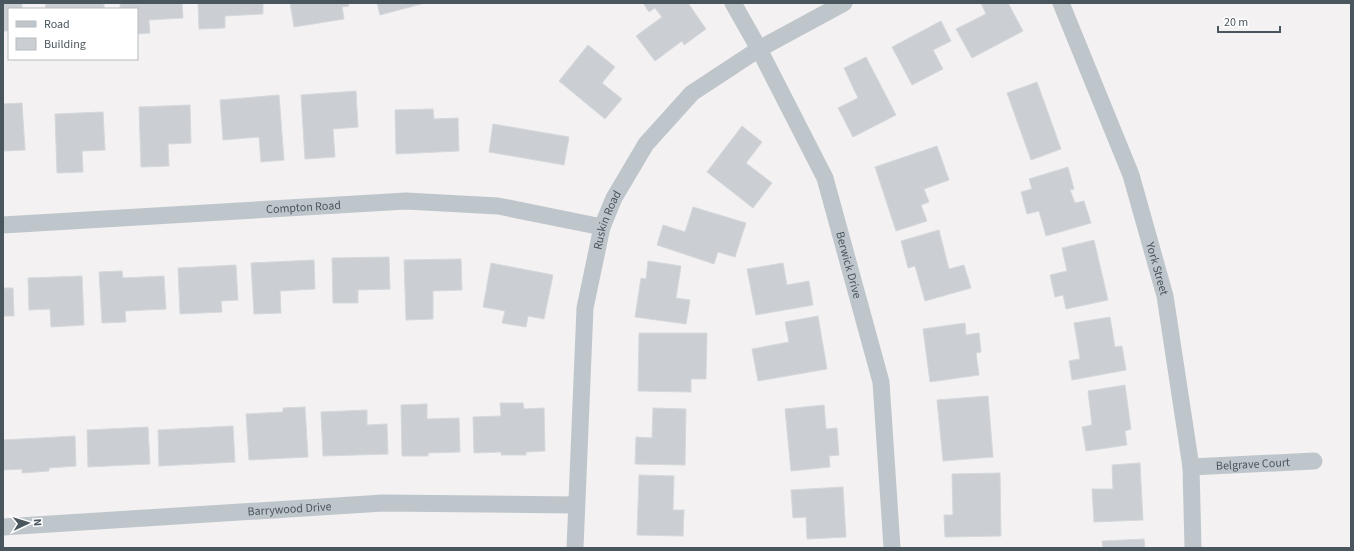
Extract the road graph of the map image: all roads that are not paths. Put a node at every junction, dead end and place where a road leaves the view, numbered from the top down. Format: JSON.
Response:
{"nodes":[{"id":1,"x":733,"y":3,"type":"edge"},
{"id":2,"x":844,"y":3,"type":"edge"},
{"id":3,"x":1061,"y":3,"type":"edge"},
{"id":4,"x":760,"y":49,"type":"junction"},
{"id":5,"x":3,"y":226,"type":"edge"},
{"id":6,"x":602,"y":227,"type":"junction"},
{"id":7,"x":1314,"y":461,"type":"dead end"},
{"id":8,"x":1191,"y":467,"type":"junction"},
{"id":9,"x":576,"y":506,"type":"junction"},
{"id":10,"x":3,"y":527,"type":"edge"},
{"id":11,"x":575,"y":548,"type":"edge"},
{"id":12,"x":892,"y":548,"type":"edge"},
{"id":13,"x":1193,"y":548,"type":"edge"}],
"edges":[{"from":1,"to":4,"type":"street","name":"Berwick Drive"},
{"from":2,"to":4,"type":"street","name":"Ruskin Road"},
{"from":3,"to":8,"type":"street","name":"York Street"},
{"from":4,"to":6,"type":"street","name":"Ruskin Road"},
{"from":4,"to":12,"type":"street","name":"Berwick Drive"},
{"from":5,"to":6,"type":"street","name":"Compton Road"},
{"from":6,"to":9,"type":"street","name":"Ruskin Road"},
{"from":7,"to":8,"type":"street","name":"Belgrave Court"},
{"from":8,"to":13,"type":"street","name":"York Street"},
{"from":9,"to":10,"type":"street","name":"Barrywood Drive"},
{"from":9,"to":11,"type":"street","name":"Ruskin Road"}]}
